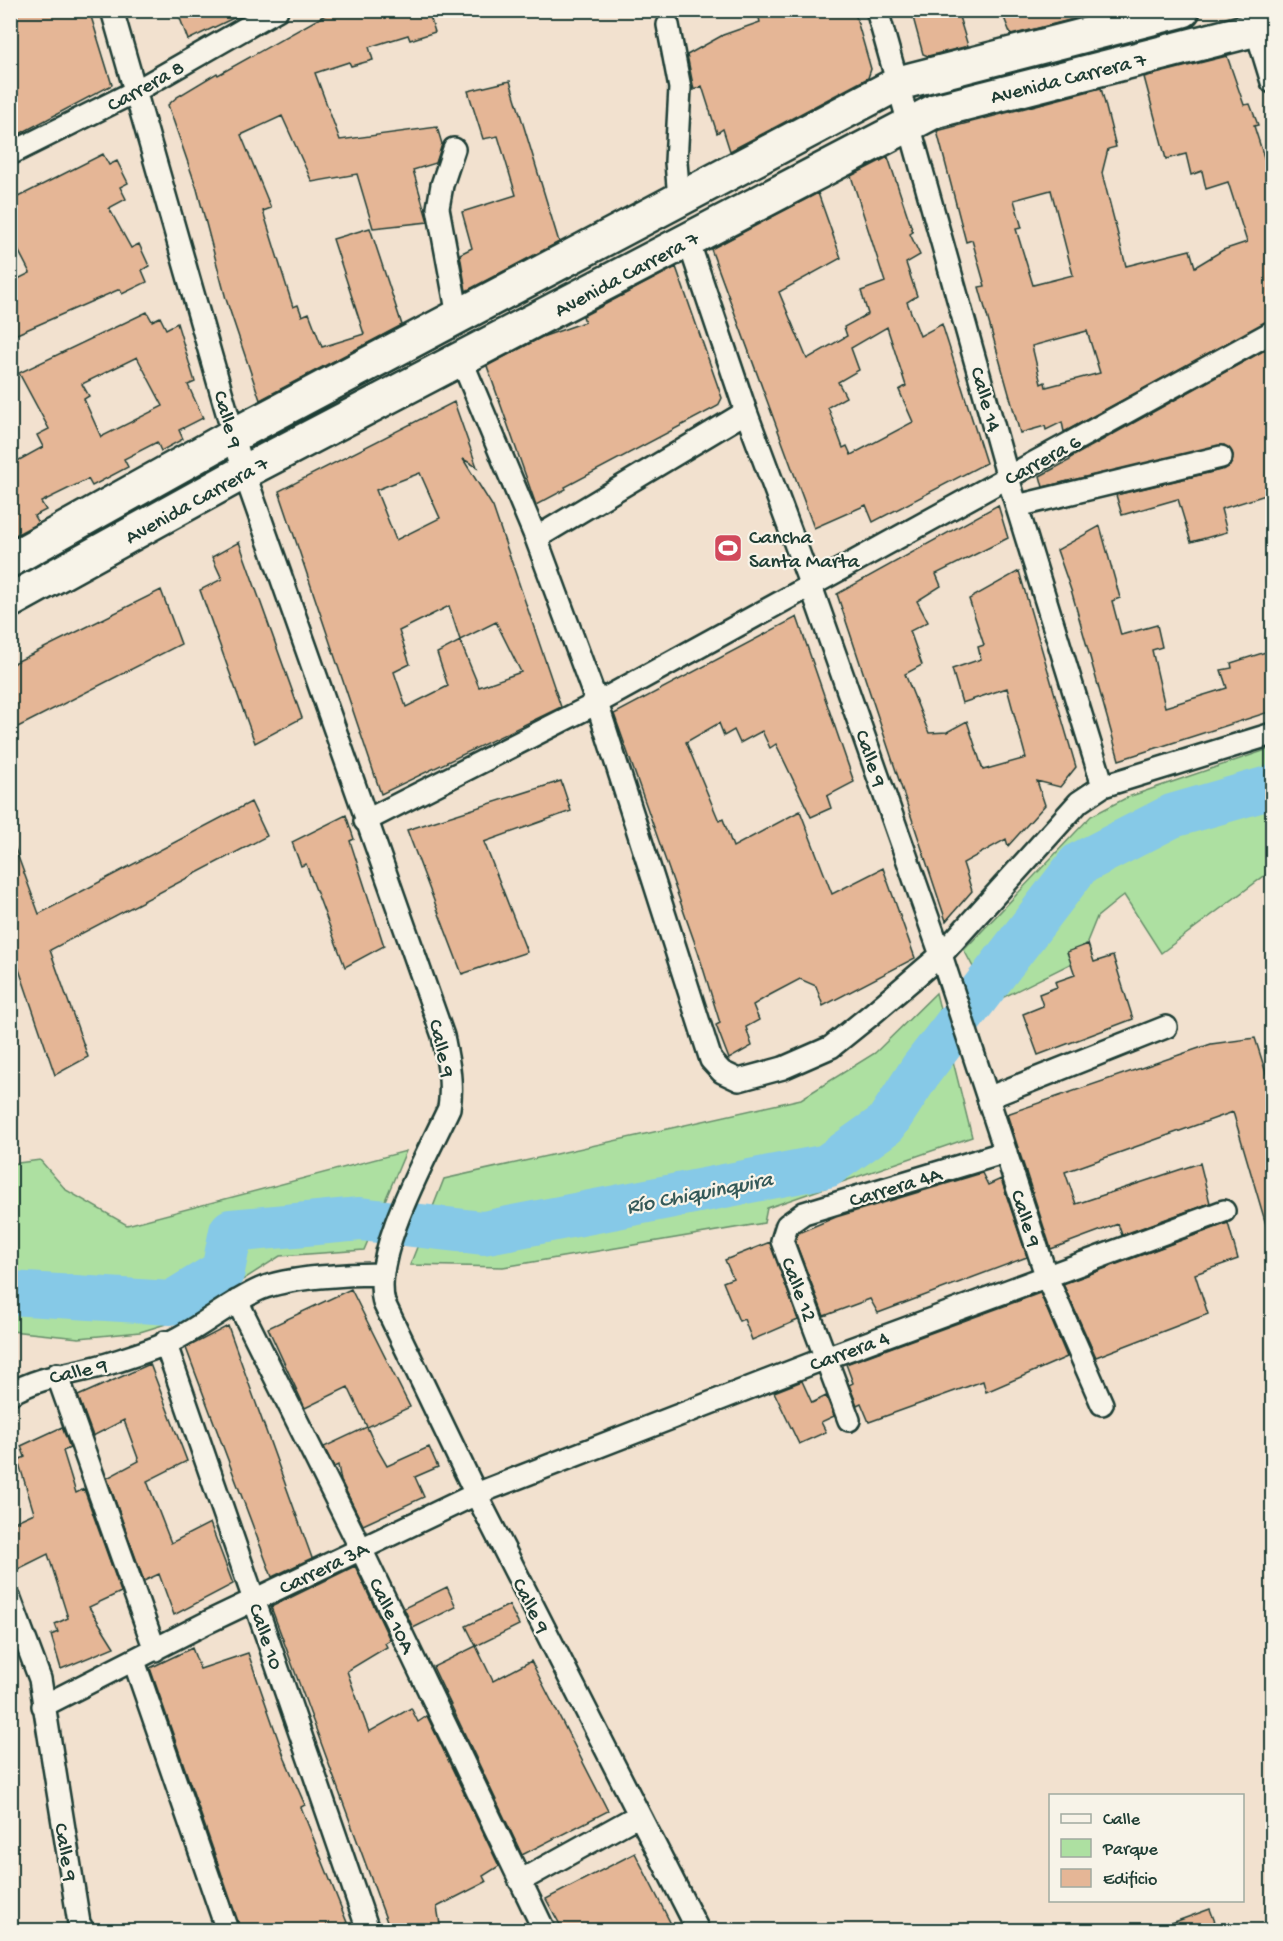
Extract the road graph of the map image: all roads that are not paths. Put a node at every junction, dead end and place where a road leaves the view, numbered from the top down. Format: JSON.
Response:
{"nodes":[{"id":1,"x":112,"y":10,"type":"edge"},
{"id":2,"x":277,"y":10,"type":"edge"},
{"id":3,"x":877,"y":10,"type":"edge"},
{"id":4,"x":1183,"y":10,"type":"edge"},
{"id":5,"x":1259,"y":21,"type":"edge"},
{"id":6,"x":668,"y":24,"type":"dead end"},
{"id":7,"x":1272,"y":82,"type":"edge"},
{"id":8,"x":898,"y":83,"type":"junction"},
{"id":9,"x":134,"y":92,"type":"junction"},
{"id":10,"x":910,"y":124,"type":"junction"},
{"id":11,"x":454,"y":149,"type":"dead end"},
{"id":12,"x":10,"y":154,"type":"edge"},
{"id":13,"x":679,"y":199,"type":"junction"},
{"id":14,"x":688,"y":240,"type":"junction"},
{"id":15,"x":458,"y":315,"type":"junction"},
{"id":16,"x":1272,"y":332,"type":"edge"},
{"id":17,"x":460,"y":359,"type":"junction"},
{"id":18,"x":746,"y":412,"type":"junction"},
{"id":19,"x":234,"y":435,"type":"junction"},
{"id":20,"x":1221,"y":457,"type":"dead end"},
{"id":21,"x":244,"y":472,"type":"junction"},
{"id":22,"x":1008,"y":477,"type":"junction"},
{"id":23,"x":1017,"y":506,"type":"junction"},
{"id":24,"x":536,"y":538,"type":"junction"},
{"id":25,"x":10,"y":560,"type":"edge"},
{"id":26,"x":811,"y":586,"type":"junction"},
{"id":27,"x":10,"y":601,"type":"edge"},
{"id":28,"x":597,"y":703,"type":"junction"},
{"id":29,"x":1272,"y":734,"type":"edge"},
{"id":30,"x":1103,"y":786,"type":"junction"},
{"id":31,"x":365,"y":821,"type":"junction"},
{"id":32,"x":941,"y":955,"type":"junction"},
{"id":33,"x":1166,"y":1027,"type":"dead end"},
{"id":34,"x":990,"y":1097,"type":"junction"},
{"id":35,"x":1006,"y":1152,"type":"junction"},
{"id":36,"x":1224,"y":1211,"type":"dead end"},
{"id":37,"x":787,"y":1225,"type":"joint"},
{"id":38,"x":382,"y":1274,"type":"junction"},
{"id":39,"x":1047,"y":1278,"type":"junction"},
{"id":40,"x":237,"y":1301,"type":"junction"},
{"id":41,"x":165,"y":1342,"type":"junction"},
{"id":42,"x":826,"y":1358,"type":"junction"},
{"id":43,"x":57,"y":1374,"type":"junction"},
{"id":44,"x":10,"y":1394,"type":"edge"},
{"id":45,"x":1102,"y":1404,"type":"dead end"},
{"id":46,"x":849,"y":1420,"type":"dead end"},
{"id":47,"x":476,"y":1494,"type":"junction"},
{"id":48,"x":361,"y":1549,"type":"junction"},
{"id":49,"x":10,"y":1599,"type":"edge"},
{"id":50,"x":255,"y":1601,"type":"junction"},
{"id":51,"x":155,"y":1650,"type":"junction"},
{"id":52,"x":134,"y":1661,"type":"junction"},
{"id":53,"x":43,"y":1706,"type":"junction"},
{"id":54,"x":639,"y":1815,"type":"junction"},
{"id":55,"x":520,"y":1881,"type":"junction"},
{"id":56,"x":83,"y":1930,"type":"edge"},
{"id":57,"x":227,"y":1930,"type":"edge"},
{"id":58,"x":369,"y":1930,"type":"edge"},
{"id":59,"x":544,"y":1930,"type":"edge"},
{"id":60,"x":698,"y":1930,"type":"edge"}],
"edges":[{"from":1,"to":9,"type":"street","name":"Calle 9"},
{"from":2,"to":9,"type":"street","name":"Carrera 8"},
{"from":3,"to":8,"type":"street","name":"Calle 14"},
{"from":4,"to":8,"type":"main road","name":"Avenida Carrera 7"},
{"from":5,"to":7,"type":"street"},
{"from":5,"to":10,"type":"main road","name":"Avenida Carrera 7"},
{"from":6,"to":13,"type":"street"},
{"from":8,"to":10,"type":"street","name":"Calle 14"},
{"from":8,"to":13,"type":"main road","name":"Avenida Carrera 7"},
{"from":9,"to":12,"type":"street","name":"Carrera 8"},
{"from":9,"to":19,"type":"street","name":"Calle 9"},
{"from":10,"to":14,"type":"main road","name":"Avenida Carrera 7"},
{"from":10,"to":22,"type":"street","name":"Calle 14"},
{"from":11,"to":15,"type":"street"},
{"from":13,"to":15,"type":"main road","name":"Avenida Carrera 7"},
{"from":14,"to":17,"type":"main road","name":"Avenida Carrera 7"},
{"from":14,"to":18,"type":"street","name":"Calle 9"},
{"from":15,"to":19,"type":"main road","name":"Avenida Carrera 7"},
{"from":16,"to":22,"type":"street","name":"Carrera 6"},
{"from":17,"to":21,"type":"main road","name":"Avenida Carrera 7"},
{"from":17,"to":24,"type":"street"},
{"from":18,"to":24,"type":"street"},
{"from":18,"to":26,"type":"street","name":"Calle 9"},
{"from":19,"to":21,"type":"street","name":"Calle 9"},
{"from":19,"to":25,"type":"main road","name":"Avenida Carrera 7"},
{"from":20,"to":23,"type":"street"},
{"from":21,"to":27,"type":"main road","name":"Avenida Carrera 7"},
{"from":21,"to":31,"type":"street","name":"Calle 9"},
{"from":22,"to":23,"type":"street","name":"Calle 14"},
{"from":22,"to":26,"type":"street","name":"Carrera 6"},
{"from":23,"to":30,"type":"street","name":"Calle 14"},
{"from":24,"to":28,"type":"street"},
{"from":26,"to":28,"type":"street"},
{"from":26,"to":32,"type":"street","name":"Calle 9"},
{"from":28,"to":31,"type":"street"},
{"from":28,"to":32,"type":"street"},
{"from":29,"to":30,"type":"street"},
{"from":30,"to":32,"type":"street"},
{"from":31,"to":38,"type":"street","name":"Calle 9"},
{"from":32,"to":34,"type":"street","name":"Calle 9"},
{"from":33,"to":34,"type":"street"},
{"from":34,"to":35,"type":"street","name":"Calle 9"},
{"from":35,"to":37,"type":"street","name":"Carrera 4A"},
{"from":35,"to":39,"type":"street","name":"Calle 9"},
{"from":36,"to":39,"type":"street","name":"Carrera 4"},
{"from":37,"to":42,"type":"street","name":"Calle 12"},
{"from":38,"to":40,"type":"street","name":"Calle 9"},
{"from":38,"to":47,"type":"street","name":"Calle 9"},
{"from":39,"to":42,"type":"street","name":"Carrera 4"},
{"from":39,"to":45,"type":"street","name":"Calle 9"},
{"from":40,"to":41,"type":"street","name":"Calle 9"},
{"from":40,"to":48,"type":"street","name":"Calle 10A"},
{"from":41,"to":43,"type":"street","name":"Calle 9"},
{"from":41,"to":50,"type":"street","name":"Calle 10"},
{"from":42,"to":46,"type":"street","name":"Calle 12"},
{"from":42,"to":47,"type":"street","name":"Carrera 4"},
{"from":43,"to":44,"type":"street","name":"Calle 9"},
{"from":43,"to":51,"type":"street"},
{"from":47,"to":48,"type":"street","name":"Carrera 3A"},
{"from":47,"to":54,"type":"street","name":"Calle 9"},
{"from":48,"to":50,"type":"street","name":"Carrera 3A"},
{"from":48,"to":55,"type":"street","name":"Calle 10A"},
{"from":49,"to":53,"type":"street","name":"Calle 9"},
{"from":50,"to":51,"type":"street","name":"Carrera 3A"},
{"from":50,"to":58,"type":"street","name":"Calle 10"},
{"from":51,"to":52,"type":"street","name":"Carrera 3A"},
{"from":52,"to":53,"type":"street","name":"Carrera 3A"},
{"from":52,"to":57,"type":"street"},
{"from":53,"to":56,"type":"street","name":"Calle 9"},
{"from":54,"to":55,"type":"street"},
{"from":54,"to":60,"type":"street","name":"Calle 9"},
{"from":55,"to":59,"type":"street","name":"Calle 10A"}]}
